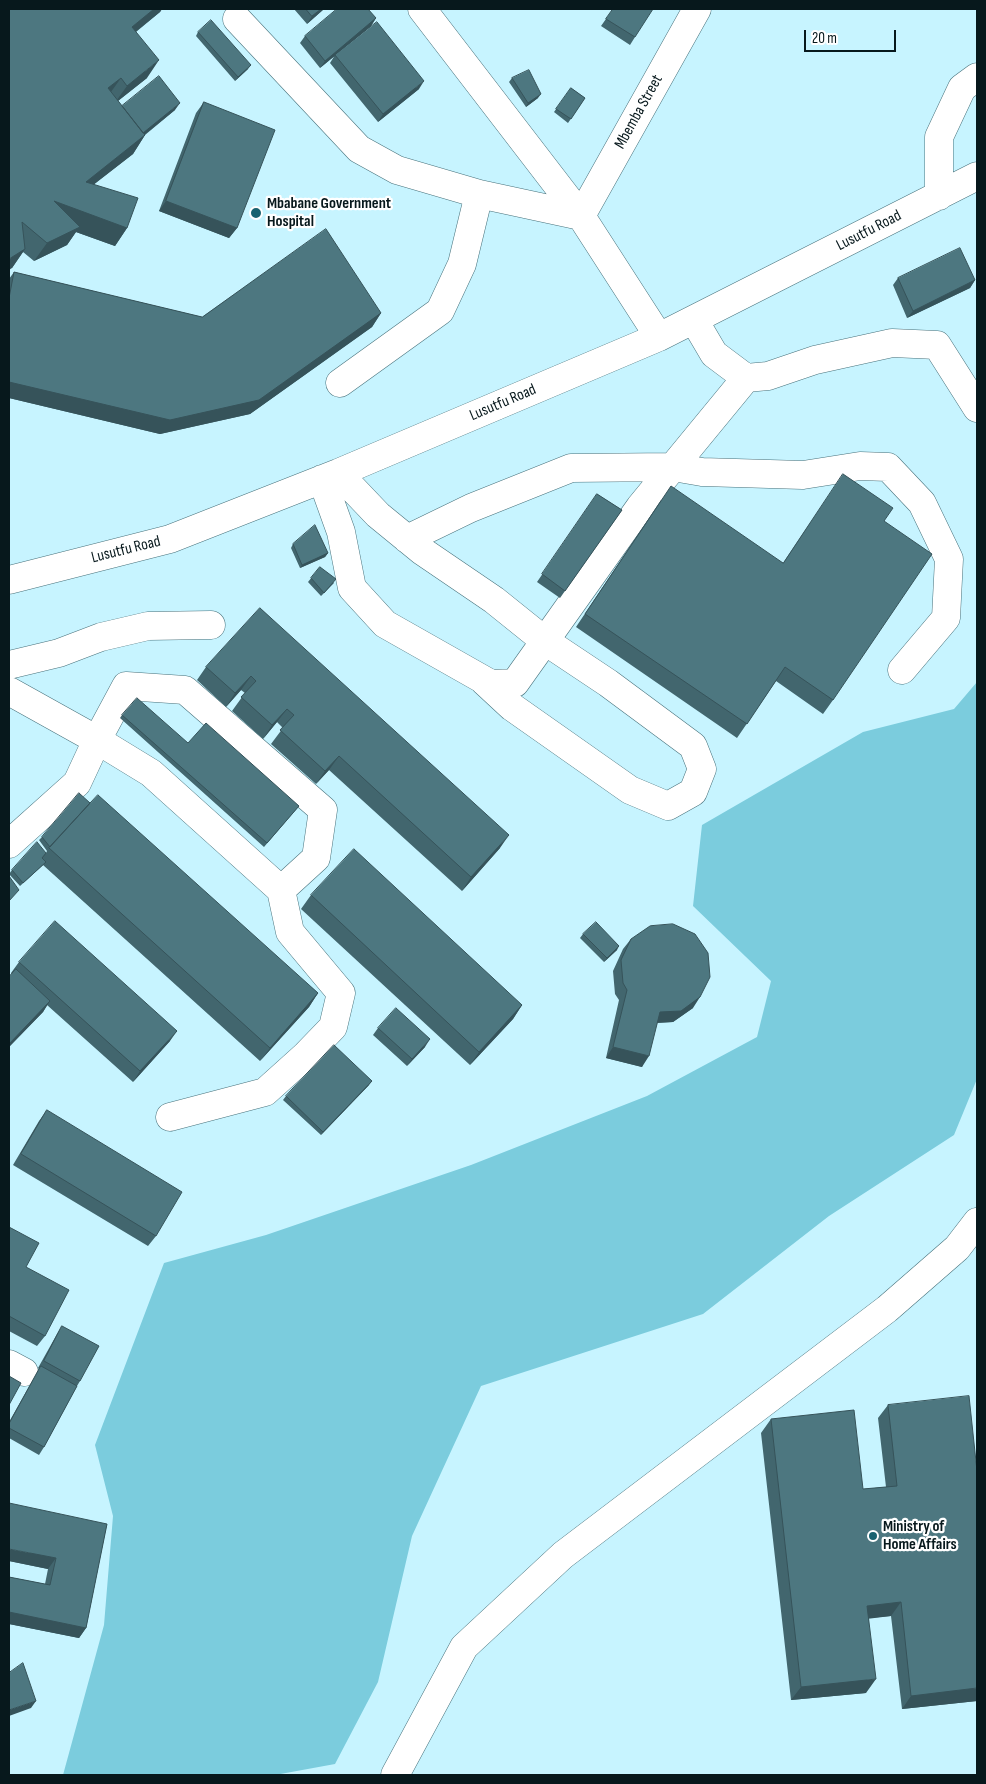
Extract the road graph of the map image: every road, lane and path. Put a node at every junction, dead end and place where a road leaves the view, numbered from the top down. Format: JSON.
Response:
{"nodes":[{"id":1,"x":422,"y":9,"type":"edge"},
{"id":2,"x":697,"y":9,"type":"edge"},
{"id":3,"x":237,"y":19,"type":"dead end"},
{"id":4,"x":977,"y":77,"type":"edge"},
{"id":5,"x":977,"y":176,"type":"edge"},
{"id":6,"x":479,"y":194,"type":"junction"},
{"id":7,"x":939,"y":196,"type":"junction"},
{"id":8,"x":581,"y":216,"type":"junction"},
{"id":9,"x":694,"y":320,"type":"junction"},
{"id":10,"x":659,"y":337,"type":"junction"},
{"id":11,"x":746,"y":378,"type":"junction"},
{"id":12,"x":340,"y":383,"type":"dead end"},
{"id":13,"x":977,"y":408,"type":"edge"},
{"id":14,"x":673,"y":467,"type":"junction"},
{"id":15,"x":330,"y":476,"type":"junction"},
{"id":16,"x":407,"y":539,"type":"junction"},
{"id":17,"x":9,"y":580,"type":"edge"},
{"id":18,"x":211,"y":625,"type":"dead end"},
{"id":19,"x":545,"y":640,"type":"junction"},
{"id":20,"x":9,"y":665,"type":"edge"},
{"id":21,"x":902,"y":670,"type":"dead end"},
{"id":22,"x":484,"y":680,"type":"junction"},
{"id":23,"x":9,"y":691,"type":"edge"},
{"id":24,"x":97,"y":740,"type":"junction"},
{"id":25,"x":13,"y":832,"type":"edge"},
{"id":26,"x":281,"y":890,"type":"junction"},
{"id":27,"x":170,"y":1117,"type":"dead end"},
{"id":28,"x":977,"y":1222,"type":"edge"},
{"id":29,"x":395,"y":1775,"type":"edge"}],
"edges":[{"from":1,"to":8,"type":"street"},
{"from":2,"to":8,"type":"street","name":"Mbemba Street"},
{"from":3,"to":6,"type":"street"},
{"from":4,"to":7,"type":"street"},
{"from":5,"to":7,"type":"street","name":"Lusutfu Road"},
{"from":6,"to":8,"type":"street"},
{"from":6,"to":12,"type":"street"},
{"from":7,"to":9,"type":"street","name":"Lusutfu Road"},
{"from":8,"to":10,"type":"street"},
{"from":9,"to":10,"type":"street","name":"Lusutfu Road"},
{"from":9,"to":11,"type":"street"},
{"from":10,"to":15,"type":"street","name":"Lusutfu Road"},
{"from":11,"to":13,"type":"street"},
{"from":11,"to":14,"type":"street"},
{"from":14,"to":16,"type":"street"},
{"from":14,"to":19,"type":"street"},
{"from":14,"to":21,"type":"street"},
{"from":15,"to":16,"type":"street"},
{"from":15,"to":17,"type":"street","name":"Lusutfu Road"},
{"from":15,"to":22,"type":"street"},
{"from":16,"to":19,"type":"street"},
{"from":18,"to":20,"type":"street"},
{"from":19,"to":22,"type":"street"},
{"from":19,"to":22,"type":"street"},
{"from":23,"to":24,"type":"street"},
{"from":24,"to":25,"type":"street"},
{"from":24,"to":26,"type":"street"},
{"from":24,"to":26,"type":"street"},
{"from":26,"to":27,"type":"street"},
{"from":28,"to":29,"type":"street"}]}
